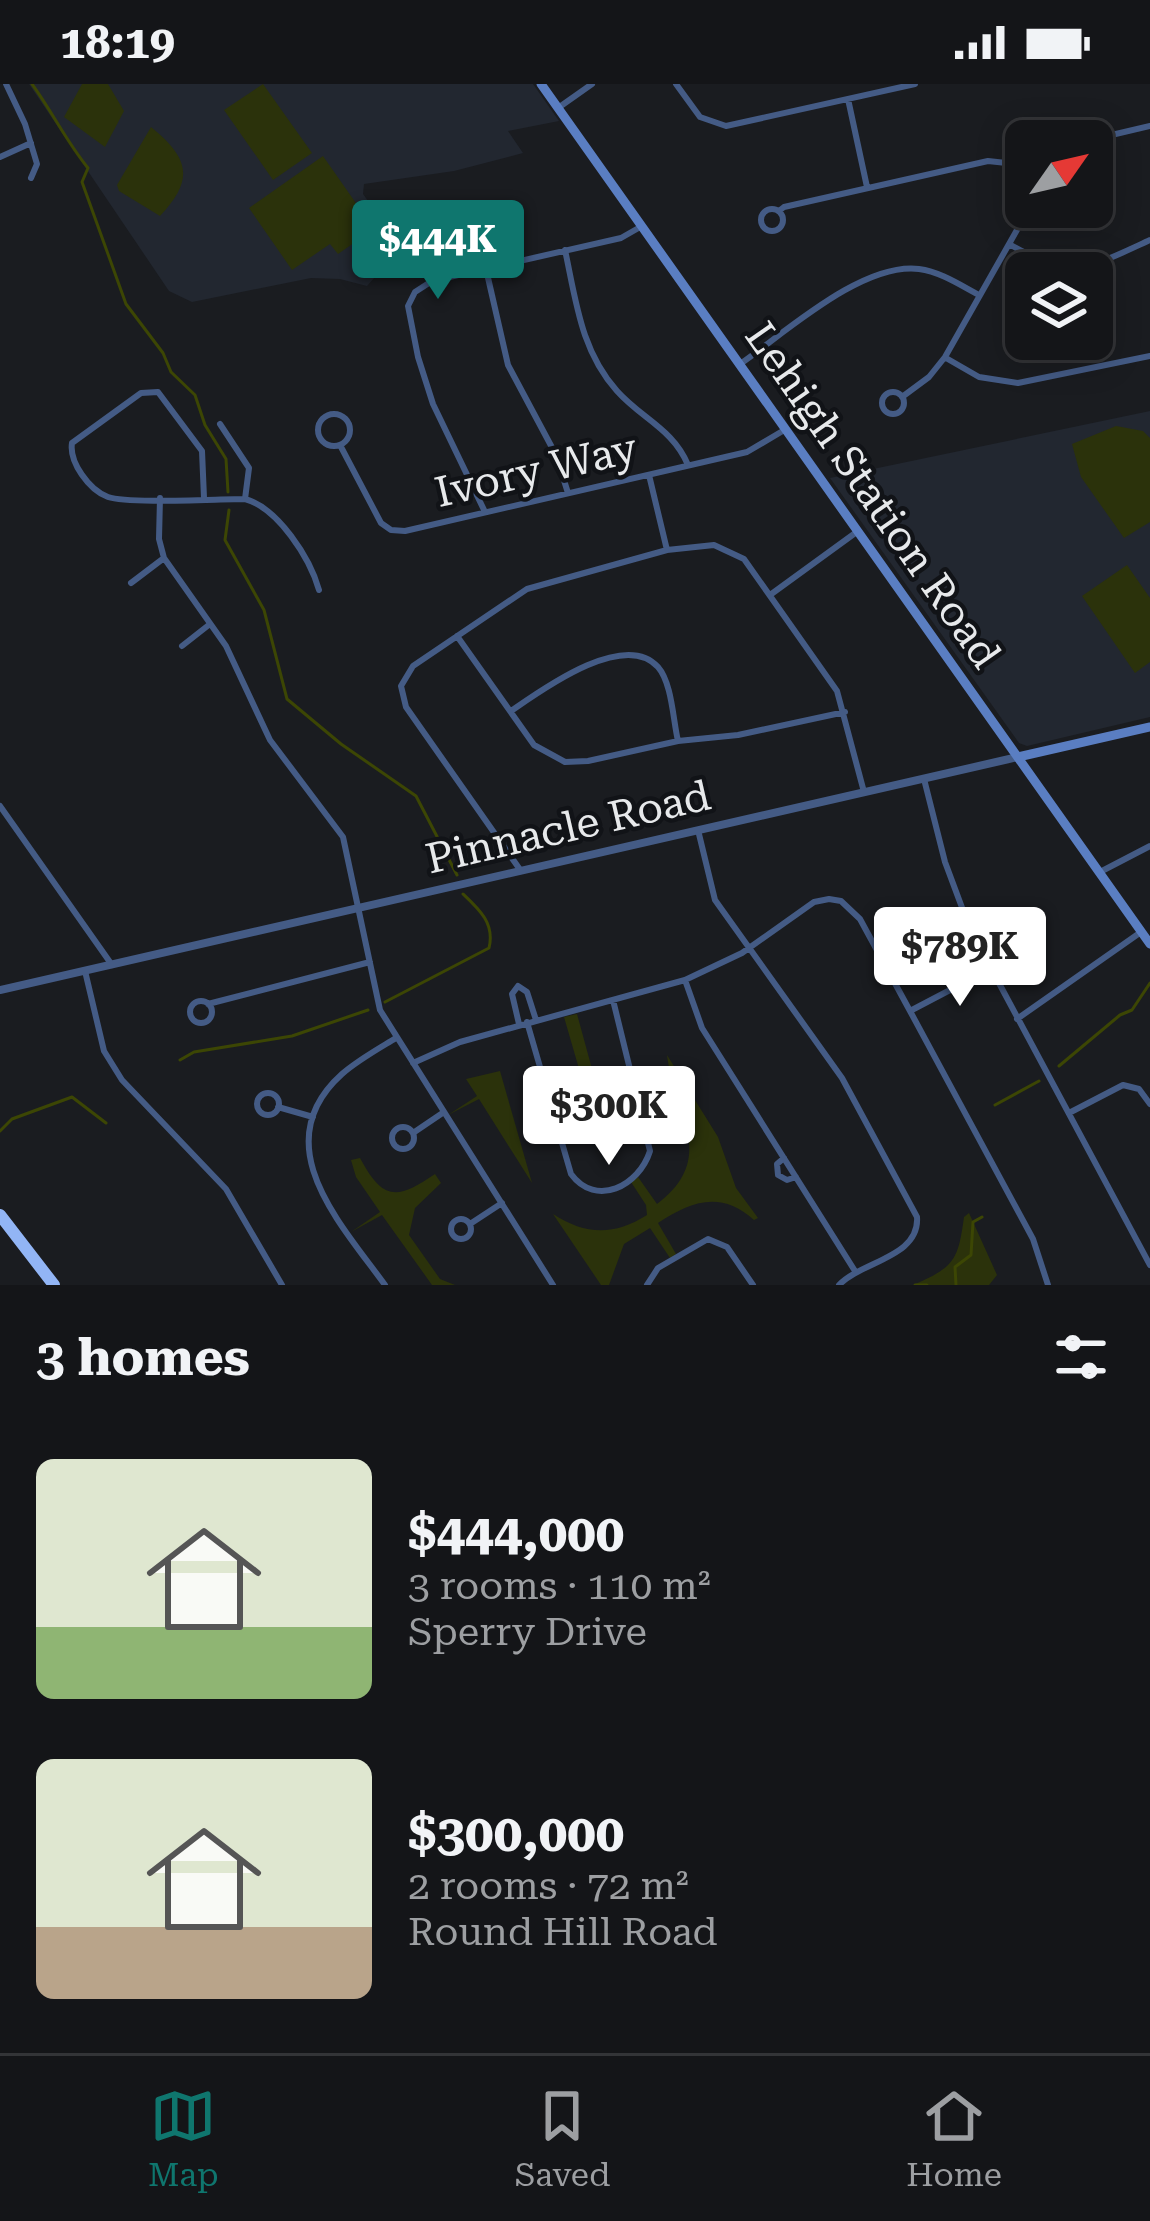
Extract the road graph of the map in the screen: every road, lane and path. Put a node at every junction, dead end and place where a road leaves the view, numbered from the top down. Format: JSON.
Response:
{"nodes":[{"id":1,"x":6,"y":84,"type":"edge"},
{"id":2,"x":542,"y":84,"type":"edge"},
{"id":3,"x":592,"y":84,"type":"edge"},
{"id":4,"x":676,"y":84,"type":"edge"},
{"id":5,"x":915,"y":84,"type":"edge"},
{"id":6,"x":848,"y":99,"type":"junction"},
{"id":7,"x":558,"y":108,"type":"junction"},
{"id":8,"x":1150,"y":126,"type":"edge"},
{"id":9,"x":1113,"y":135,"type":"edge"},
{"id":10,"x":31,"y":143,"type":"junction"},
{"id":11,"x":0,"y":157,"type":"edge"},
{"id":12,"x":1005,"y":162,"type":"edge"},
{"id":13,"x":31,"y":178,"type":"dead end"},
{"id":14,"x":867,"y":187,"type":"junction"},
{"id":15,"x":779,"y":211,"type":"dead end"},
{"id":16,"x":642,"y":226,"type":"junction"},
{"id":17,"x":1018,"y":228,"type":"edge"},
{"id":18,"x":1150,"y":240,"type":"edge"},
{"id":19,"x":1009,"y":244,"type":"junction"},
{"id":20,"x":565,"y":250,"type":"junction"},
{"id":21,"x":486,"y":269,"type":"junction"},
{"id":22,"x":979,"y":296,"type":"junction"},
{"id":23,"x":1150,"y":356,"type":"edge"},
{"id":24,"x":945,"y":357,"type":"junction"},
{"id":25,"x":740,"y":364,"type":"junction"},
{"id":26,"x":902,"y":397,"type":"dead end"},
{"id":27,"x":220,"y":424,"type":"dead end"},
{"id":28,"x":786,"y":429,"type":"junction"},
{"id":29,"x":340,"y":445,"type":"junction"},
{"id":30,"x":688,"y":465,"type":"junction"},
{"id":31,"x":649,"y":475,"type":"junction"},
{"id":32,"x":568,"y":493,"type":"junction"},
{"id":33,"x":160,"y":498,"type":"junction"},
{"id":34,"x":204,"y":498,"type":"junction"},
{"id":35,"x":245,"y":499,"type":"junction"},
{"id":36,"x":485,"y":512,"type":"junction"},
{"id":37,"x":858,"y":531,"type":"junction"},
{"id":38,"x":667,"y":550,"type":"junction"},
{"id":39,"x":164,"y":558,"type":"junction"},
{"id":40,"x":131,"y":583,"type":"dead end"},
{"id":41,"x":319,"y":590,"type":"dead end"},
{"id":42,"x":770,"y":595,"type":"junction"},
{"id":43,"x":210,"y":624,"type":"junction"},
{"id":44,"x":457,"y":635,"type":"junction"},
{"id":45,"x":182,"y":646,"type":"dead end"},
{"id":46,"x":511,"y":711,"type":"junction"},
{"id":47,"x":845,"y":712,"type":"junction"},
{"id":48,"x":1150,"y":727,"type":"edge"},
{"id":49,"x":678,"y":741,"type":"junction"},
{"id":50,"x":1018,"y":757,"type":"junction"},
{"id":51,"x":924,"y":778,"type":"junction"},
{"id":52,"x":864,"y":792,"type":"junction"},
{"id":53,"x":0,"y":806,"type":"edge"},
{"id":54,"x":698,"y":830,"type":"junction"},
{"id":55,"x":1150,"y":846,"type":"edge"},
{"id":56,"x":521,"y":871,"type":"junction"},
{"id":57,"x":1100,"y":873,"type":"junction"},
{"id":58,"x":359,"y":909,"type":"junction"},
{"id":59,"x":1141,"y":932,"type":"junction"},
{"id":60,"x":1150,"y":944,"type":"edge"},
{"id":61,"x":749,"y":946,"type":"junction"},
{"id":62,"x":370,"y":962,"type":"junction"},
{"id":63,"x":113,"y":965,"type":"junction"},
{"id":64,"x":990,"y":969,"type":"junction"},
{"id":65,"x":85,"y":971,"type":"junction"},
{"id":66,"x":685,"y":980,"type":"junction"},
{"id":67,"x":0,"y":991,"type":"edge"},
{"id":68,"x":613,"y":1000,"type":"junction"},
{"id":69,"x":208,"y":1004,"type":"dead end"},
{"id":70,"x":910,"y":1011,"type":"junction"},
{"id":71,"x":1016,"y":1019,"type":"junction"},
{"id":72,"x":528,"y":1022,"type":"junction"},
{"id":73,"x":397,"y":1037,"type":"junction"},
{"id":74,"x":413,"y":1063,"type":"junction"},
{"id":75,"x":1150,"y":1104,"type":"edge"},
{"id":76,"x":278,"y":1107,"type":"dead end"},
{"id":77,"x":444,"y":1112,"type":"junction"},
{"id":78,"x":1069,"y":1113,"type":"junction"},
{"id":79,"x":313,"y":1118,"type":"junction"},
{"id":80,"x":413,"y":1132,"type":"dead end"},
{"id":81,"x":784,"y":1158,"type":"junction"},
{"id":82,"x":796,"y":1177,"type":"junction"},
{"id":83,"x":502,"y":1204,"type":"junction"},
{"id":84,"x":0,"y":1215,"type":"edge"},
{"id":85,"x":470,"y":1224,"type":"dead end"},
{"id":86,"x":1150,"y":1265,"type":"edge"},
{"id":87,"x":855,"y":1271,"type":"junction"},
{"id":88,"x":53,"y":1285,"type":"edge"},
{"id":89,"x":282,"y":1285,"type":"edge"},
{"id":90,"x":385,"y":1285,"type":"edge"},
{"id":91,"x":553,"y":1285,"type":"edge"},
{"id":92,"x":647,"y":1285,"type":"edge"},
{"id":93,"x":753,"y":1285,"type":"edge"},
{"id":94,"x":838,"y":1285,"type":"edge"},
{"id":95,"x":1048,"y":1285,"type":"edge"}],
"edges":[{"from":1,"to":10,"type":"street"},
{"from":2,"to":7,"type":"main road","name":"Lehigh Station Road"},
{"from":3,"to":7,"type":"street"},
{"from":4,"to":6,"type":"street"},
{"from":5,"to":6,"type":"street"},
{"from":6,"to":14,"type":"street"},
{"from":7,"to":16,"type":"main road","name":"Lehigh Station Road"},
{"from":8,"to":9,"type":"street"},
{"from":10,"to":11,"type":"street"},
{"from":10,"to":13,"type":"street"},
{"from":12,"to":14,"type":"street"},
{"from":14,"to":15,"type":"street"},
{"from":16,"to":20,"type":"street"},
{"from":16,"to":25,"type":"main road","name":"Lehigh Station Road"},
{"from":17,"to":19,"type":"street"},
{"from":18,"to":19,"type":"street"},
{"from":19,"to":22,"type":"street"},
{"from":20,"to":21,"type":"street"},
{"from":20,"to":30,"type":"street"},
{"from":21,"to":32,"type":"street"},
{"from":21,"to":36,"type":"street"},
{"from":22,"to":24,"type":"street"},
{"from":22,"to":25,"type":"street"},
{"from":23,"to":24,"type":"street"},
{"from":24,"to":26,"type":"street"},
{"from":25,"to":28,"type":"main road","name":"Lehigh Station Road"},
{"from":27,"to":35,"type":"street"},
{"from":28,"to":30,"type":"street","name":"Ivory Way"},
{"from":28,"to":37,"type":"main road","name":"Lehigh Station Road"},
{"from":29,"to":29,"type":"street","name":"Ivory Way"},
{"from":29,"to":36,"type":"street","name":"Ivory Way"},
{"from":30,"to":31,"type":"street","name":"Ivory Way"},
{"from":31,"to":32,"type":"street","name":"Ivory Way"},
{"from":31,"to":38,"type":"street"},
{"from":32,"to":36,"type":"street","name":"Ivory Way"},
{"from":33,"to":34,"type":"street"},
{"from":33,"to":34,"type":"street"},
{"from":33,"to":39,"type":"street"},
{"from":34,"to":35,"type":"street"},
{"from":35,"to":41,"type":"street"},
{"from":37,"to":42,"type":"street"},
{"from":37,"to":50,"type":"main road","name":"Lehigh Station Road"},
{"from":38,"to":42,"type":"street"},
{"from":38,"to":44,"type":"street"},
{"from":39,"to":40,"type":"street"},
{"from":39,"to":43,"type":"street"},
{"from":42,"to":47,"type":"street"},
{"from":43,"to":45,"type":"street"},
{"from":43,"to":58,"type":"street"},
{"from":44,"to":46,"type":"street"},
{"from":44,"to":56,"type":"street"},
{"from":46,"to":49,"type":"street"},
{"from":46,"to":49,"type":"street"},
{"from":47,"to":49,"type":"street"},
{"from":47,"to":52,"type":"street"},
{"from":48,"to":50,"type":"main road","name":"Pinnacle Road"},
{"from":50,"to":51,"type":"street","name":"Pinnacle Road"},
{"from":50,"to":57,"type":"main road","name":"Lehigh Station Road"},
{"from":51,"to":52,"type":"street","name":"Pinnacle Road"},
{"from":51,"to":64,"type":"street"},
{"from":52,"to":54,"type":"street","name":"Pinnacle Road"},
{"from":53,"to":63,"type":"street"},
{"from":54,"to":56,"type":"street","name":"Pinnacle Road"},
{"from":54,"to":61,"type":"street"},
{"from":55,"to":57,"type":"street"},
{"from":56,"to":58,"type":"street","name":"Pinnacle Road"},
{"from":57,"to":59,"type":"main road","name":"Lehigh Station Road"},
{"from":58,"to":62,"type":"street"},
{"from":58,"to":63,"type":"street","name":"Pinnacle Road"},
{"from":59,"to":60,"type":"main road","name":"Lehigh Station Road"},
{"from":59,"to":71,"type":"street"},
{"from":61,"to":66,"type":"street"},
{"from":61,"to":70,"type":"street"},
{"from":61,"to":87,"type":"street"},
{"from":62,"to":69,"type":"street"},
{"from":62,"to":73,"type":"street"},
{"from":63,"to":65,"type":"street","name":"Pinnacle Road"},
{"from":64,"to":70,"type":"street"},
{"from":64,"to":71,"type":"street"},
{"from":65,"to":67,"type":"street","name":"Pinnacle Road"},
{"from":65,"to":89,"type":"street"},
{"from":66,"to":68,"type":"street"},
{"from":66,"to":81,"type":"street"},
{"from":68,"to":72,"type":"street"},
{"from":68,"to":72,"type":"street"},
{"from":70,"to":95,"type":"street"},
{"from":71,"to":78,"type":"street"},
{"from":72,"to":72,"type":"street"},
{"from":72,"to":74,"type":"street"},
{"from":73,"to":74,"type":"street"},
{"from":73,"to":79,"type":"street"},
{"from":74,"to":77,"type":"street"},
{"from":75,"to":78,"type":"street"},
{"from":76,"to":79,"type":"street"},
{"from":77,"to":80,"type":"street"},
{"from":77,"to":83,"type":"street"},
{"from":78,"to":86,"type":"street"},
{"from":79,"to":90,"type":"street"},
{"from":81,"to":82,"type":"street"},
{"from":81,"to":82,"type":"street"},
{"from":82,"to":87,"type":"street"},
{"from":83,"to":85,"type":"street"},
{"from":83,"to":91,"type":"street"},
{"from":84,"to":88,"type":"highway"},
{"from":87,"to":94,"type":"street"},
{"from":92,"to":93,"type":"street"}]}
